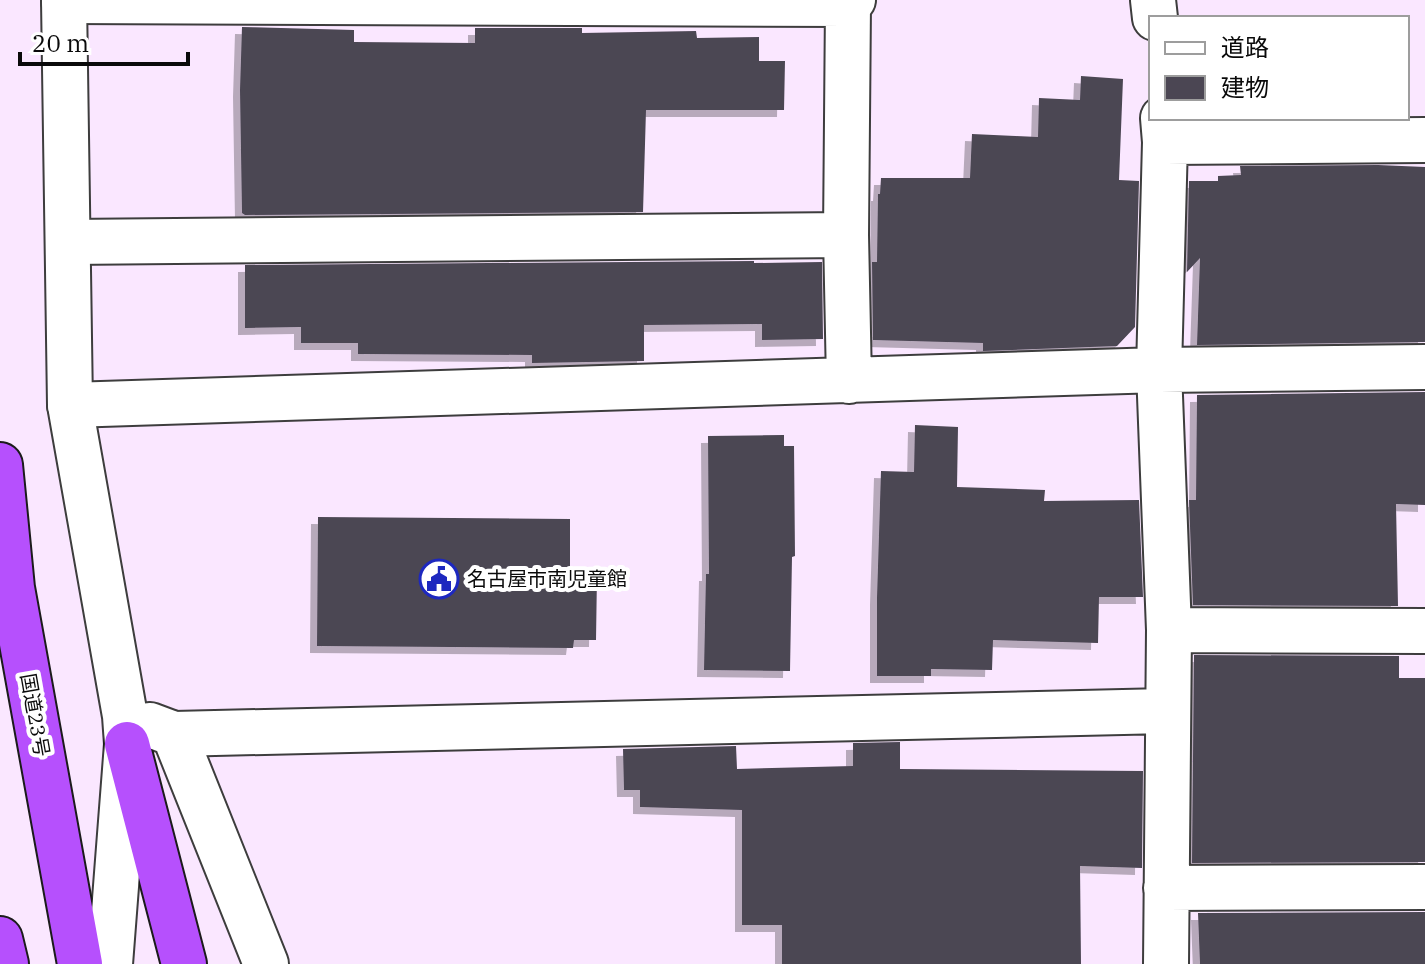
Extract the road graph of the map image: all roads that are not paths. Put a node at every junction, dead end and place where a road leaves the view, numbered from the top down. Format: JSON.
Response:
{"nodes":[{"id":1,"x":64,"y":1,"type":"edge"},
{"id":2,"x":850,"y":2,"type":"edge"},
{"id":3,"x":1164,"y":130,"type":"edge"},
{"id":4,"x":1425,"y":140,"type":"edge"},
{"id":5,"x":846,"y":235,"type":"junction"},
{"id":6,"x":68,"y":242,"type":"junction"},
{"id":7,"x":1425,"y":367,"type":"edge"},
{"id":8,"x":1159,"y":370,"type":"junction"},
{"id":9,"x":849,"y":381,"type":"junction"},
{"id":10,"x":70,"y":405,"type":"junction"},
{"id":11,"x":0,"y":465,"type":"edge"},
{"id":12,"x":1169,"y":630,"type":"junction"},
{"id":13,"x":1425,"y":631,"type":"edge"},
{"id":14,"x":1166,"y":711,"type":"junction"},
{"id":15,"x":126,"y":730,"type":"junction"},
{"id":16,"x":174,"y":734,"type":"junction"},
{"id":17,"x":1425,"y":887,"type":"edge"},
{"id":18,"x":1166,"y":888,"type":"junction"},
{"id":19,"x":0,"y":939,"type":"edge"},
{"id":20,"x":6,"y":964,"type":"edge"},
{"id":21,"x":80,"y":964,"type":"edge"},
{"id":22,"x":110,"y":964,"type":"edge"},
{"id":23,"x":184,"y":964,"type":"edge"},
{"id":24,"x":266,"y":964,"type":"edge"},
{"id":25,"x":1166,"y":964,"type":"edge"}],
"edges":[{"from":1,"to":2,"type":"street"},
{"from":1,"to":6,"type":"street"},
{"from":2,"to":5,"type":"street"},
{"from":3,"to":4,"type":"street"},
{"from":3,"to":8,"type":"street"},
{"from":5,"to":6,"type":"street"},
{"from":5,"to":9,"type":"street"},
{"from":6,"to":10,"type":"street"},
{"from":7,"to":8,"type":"street"},
{"from":8,"to":9,"type":"street"},
{"from":8,"to":12,"type":"street"},
{"from":9,"to":10,"type":"street"},
{"from":10,"to":15,"type":"street"},
{"from":11,"to":21,"type":"highway","name":"国道23号"},
{"from":12,"to":13,"type":"street"},
{"from":12,"to":14,"type":"street"},
{"from":14,"to":16,"type":"street"},
{"from":14,"to":18,"type":"street"},
{"from":15,"to":16,"type":"street"},
{"from":15,"to":22,"type":"street"},
{"from":15,"to":23,"type":"highway"},
{"from":16,"to":24,"type":"street"},
{"from":17,"to":18,"type":"street"},
{"from":18,"to":25,"type":"street"},
{"from":19,"to":20,"type":"highway"}]}
